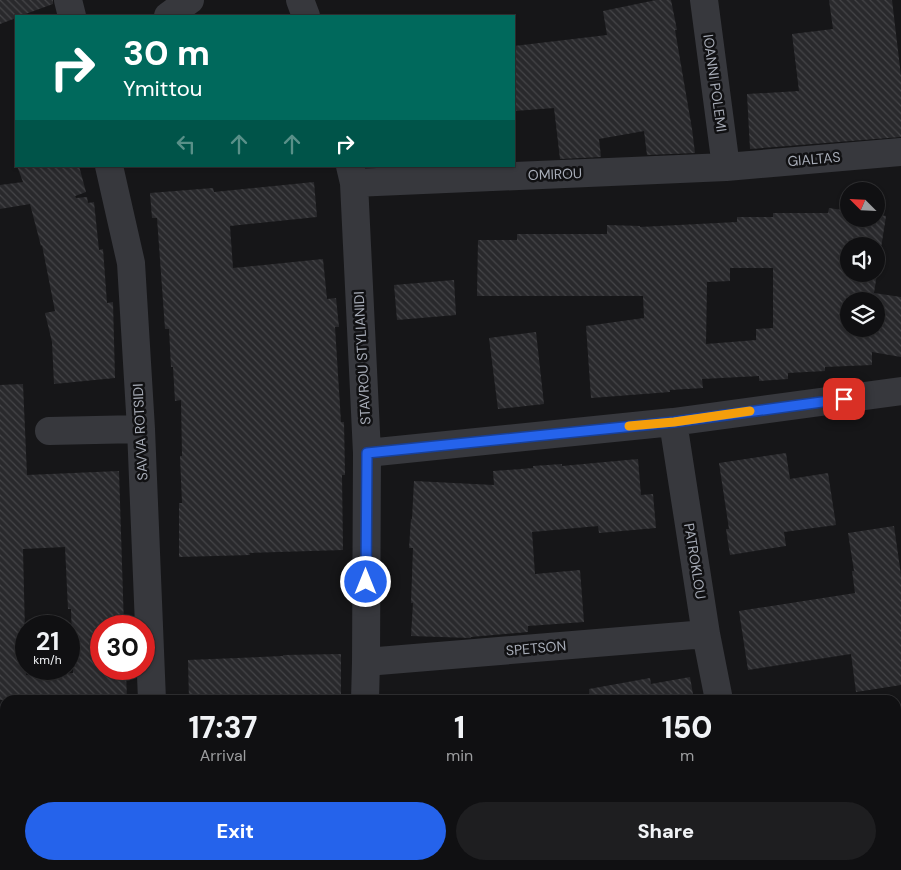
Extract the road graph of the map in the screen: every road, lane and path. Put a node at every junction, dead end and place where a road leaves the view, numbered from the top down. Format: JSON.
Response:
{"nodes":[{"id":1,"x":68,"y":0,"type":"edge"},
{"id":2,"x":190,"y":0,"type":"edge"},
{"id":3,"x":300,"y":0,"type":"edge"},
{"id":4,"x":704,"y":0,"type":"edge"},
{"id":5,"x":72,"y":15,"type":"edge"},
{"id":6,"x":169,"y":15,"type":"edge"},
{"id":7,"x":306,"y":15,"type":"edge"},
{"id":8,"x":901,"y":152,"type":"edge"},
{"id":9,"x":726,"y":166,"type":"junction"},
{"id":10,"x":109,"y":167,"type":"edge"},
{"id":11,"x":352,"y":174,"type":"edge"},
{"id":12,"x":901,"y":391,"type":"edge"},
{"id":13,"x":674,"y":422,"type":"junction"},
{"id":14,"x":140,"y":429,"type":"junction"},
{"id":15,"x":49,"y":431,"type":"dead end"},
{"id":16,"x":367,"y":453,"type":"junction"},
{"id":17,"x":706,"y":634,"type":"junction"},
{"id":18,"x":366,"y":662,"type":"junction"},
{"id":19,"x":152,"y":695,"type":"edge"},
{"id":20,"x":365,"y":695,"type":"edge"},
{"id":21,"x":718,"y":695,"type":"edge"}],
"edges":[{"from":1,"to":5,"type":"street"},
{"from":2,"to":6,"type":"street"},
{"from":3,"to":7,"type":"street"},
{"from":4,"to":9,"type":"street","name":"IOANNI POLEMI"},
{"from":8,"to":9,"type":"street","name":"GIALTAS"},
{"from":9,"to":11,"type":"street","name":"OMIROU"},
{"from":10,"to":14,"type":"street","name":"SAVVA ROTSIDI"},
{"from":11,"to":16,"type":"street","name":"STAVROU STYLIANIDI"},
{"from":12,"to":13,"type":"street"},
{"from":13,"to":16,"type":"street"},
{"from":13,"to":17,"type":"street","name":"PATROKLOU"},
{"from":14,"to":15,"type":"street"},
{"from":14,"to":19,"type":"street","name":"SAVVA ROTSIDI"},
{"from":16,"to":18,"type":"street","name":"STAVROU STYLIANIDI"},
{"from":17,"to":18,"type":"street","name":"SPETSON"},
{"from":17,"to":21,"type":"street","name":"PATROKLOU"},
{"from":18,"to":20,"type":"street","name":"STAVROU STYLIANIDI"}]}
